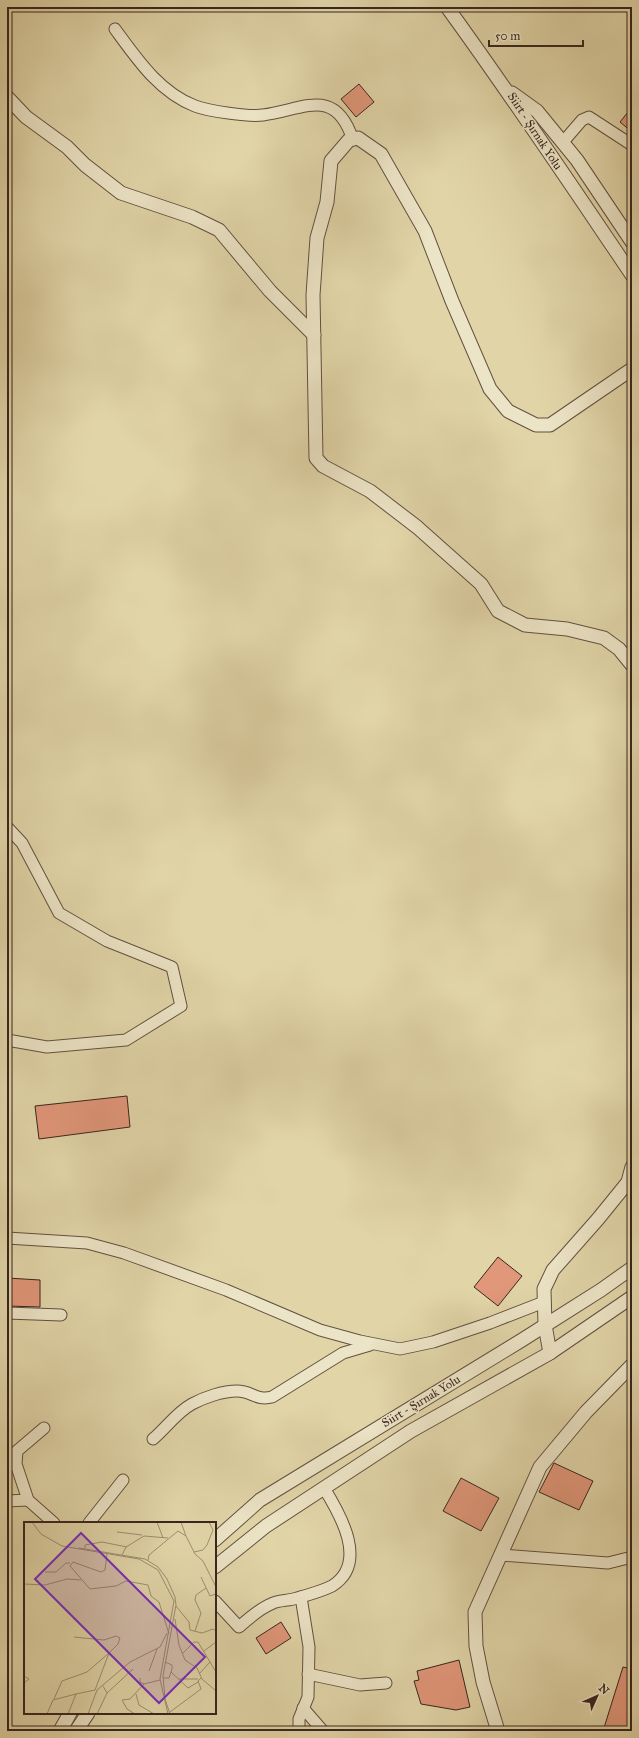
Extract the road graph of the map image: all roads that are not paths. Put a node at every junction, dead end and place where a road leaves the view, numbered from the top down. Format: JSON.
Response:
{"nodes":[{"id":1,"x":447,"y":7,"type":"edge"},
{"id":2,"x":115,"y":29,"type":"dead end"},
{"id":3,"x":507,"y":89,"type":"junction"},
{"id":4,"x":7,"y":97,"type":"edge"},
{"id":5,"x":353,"y":140,"type":"junction"},
{"id":6,"x":562,"y":142,"type":"junction"},
{"id":7,"x":632,"y":145,"type":"edge"},
{"id":8,"x":632,"y":242,"type":"edge"},
{"id":9,"x":632,"y":275,"type":"edge"},
{"id":10,"x":314,"y":335,"type":"junction"},
{"id":11,"x":632,"y":369,"type":"edge"},
{"id":12,"x":632,"y":665,"type":"edge"},
{"id":13,"x":7,"y":827,"type":"edge"},
{"id":14,"x":7,"y":1040,"type":"edge"},
{"id":15,"x":632,"y":1167,"type":"edge"},
{"id":16,"x":7,"y":1238,"type":"edge"},
{"id":17,"x":632,"y":1268,"type":"edge"},
{"id":18,"x":632,"y":1297,"type":"edge"},
{"id":19,"x":544,"y":1302,"type":"junction"},
{"id":20,"x":7,"y":1313,"type":"edge"},
{"id":21,"x":61,"y":1314,"type":"dead end"},
{"id":22,"x":545,"y":1326,"type":"junction"},
{"id":23,"x":373,"y":1344,"type":"junction"},
{"id":24,"x":550,"y":1353,"type":"junction"},
{"id":25,"x":632,"y":1365,"type":"edge"},
{"id":26,"x":44,"y":1428,"type":"dead end"},
{"id":27,"x":153,"y":1439,"type":"dead end"},
{"id":28,"x":123,"y":1480,"type":"dead end"},
{"id":29,"x":324,"y":1488,"type":"junction"},
{"id":30,"x":28,"y":1500,"type":"junction"},
{"id":31,"x":7,"y":1501,"type":"edge"},
{"id":32,"x":53,"y":1522,"type":"edge"},
{"id":33,"x":91,"y":1522,"type":"edge"},
{"id":34,"x":216,"y":1539,"type":"edge"},
{"id":35,"x":501,"y":1555,"type":"junction"},
{"id":36,"x":632,"y":1557,"type":"edge"},
{"id":37,"x":216,"y":1566,"type":"edge"},
{"id":38,"x":301,"y":1597,"type":"junction"},
{"id":39,"x":216,"y":1602,"type":"edge"},
{"id":40,"x":308,"y":1674,"type":"junction"},
{"id":41,"x":386,"y":1683,"type":"dead end"},
{"id":42,"x":304,"y":1708,"type":"junction"},
{"id":43,"x":69,"y":1714,"type":"edge"},
{"id":44,"x":87,"y":1714,"type":"edge"},
{"id":45,"x":60,"y":1731,"type":"edge"},
{"id":46,"x":76,"y":1731,"type":"edge"},
{"id":47,"x":299,"y":1731,"type":"edge"},
{"id":48,"x":323,"y":1731,"type":"edge"},
{"id":49,"x":498,"y":1731,"type":"edge"}],
"edges":[{"from":1,"to":3,"type":"street","name":"Siirt - Şırnak Yolu"},
{"from":2,"to":5,"type":"street"},
{"from":3,"to":6,"type":"street","name":"Siirt - Şırnak Yolu"},
{"from":3,"to":9,"type":"street","name":"Siirt - Şırnak Yolu"},
{"from":4,"to":10,"type":"street"},
{"from":5,"to":10,"type":"street"},
{"from":5,"to":11,"type":"street"},
{"from":6,"to":7,"type":"street"},
{"from":6,"to":8,"type":"street","name":"Siirt - Şırnak Yolu"},
{"from":10,"to":12,"type":"street"},
{"from":13,"to":14,"type":"street"},
{"from":15,"to":19,"type":"street"},
{"from":16,"to":23,"type":"street"},
{"from":17,"to":22,"type":"street","name":"Siirt - Şırnak Yolu"},
{"from":18,"to":24,"type":"street","name":"Siirt - Şırnak Yolu"},
{"from":19,"to":22,"type":"street"},
{"from":19,"to":23,"type":"street"},
{"from":20,"to":21,"type":"street"},
{"from":22,"to":24,"type":"street"},
{"from":22,"to":34,"type":"street","name":"Siirt - Şırnak Yolu"},
{"from":23,"to":27,"type":"street"},
{"from":24,"to":29,"type":"street","name":"Siirt - Şırnak Yolu"},
{"from":25,"to":35,"type":"street"},
{"from":26,"to":30,"type":"street"},
{"from":28,"to":33,"type":"street"},
{"from":29,"to":37,"type":"street","name":"Siirt - Şırnak Yolu"},
{"from":29,"to":38,"type":"street"},
{"from":30,"to":31,"type":"street"},
{"from":30,"to":32,"type":"street"},
{"from":35,"to":36,"type":"street"},
{"from":35,"to":49,"type":"street"},
{"from":38,"to":39,"type":"street"},
{"from":38,"to":40,"type":"street"},
{"from":40,"to":41,"type":"street"},
{"from":40,"to":42,"type":"street"},
{"from":42,"to":47,"type":"street"},
{"from":42,"to":48,"type":"street"},
{"from":43,"to":45,"type":"street"},
{"from":44,"to":46,"type":"street"}]}
